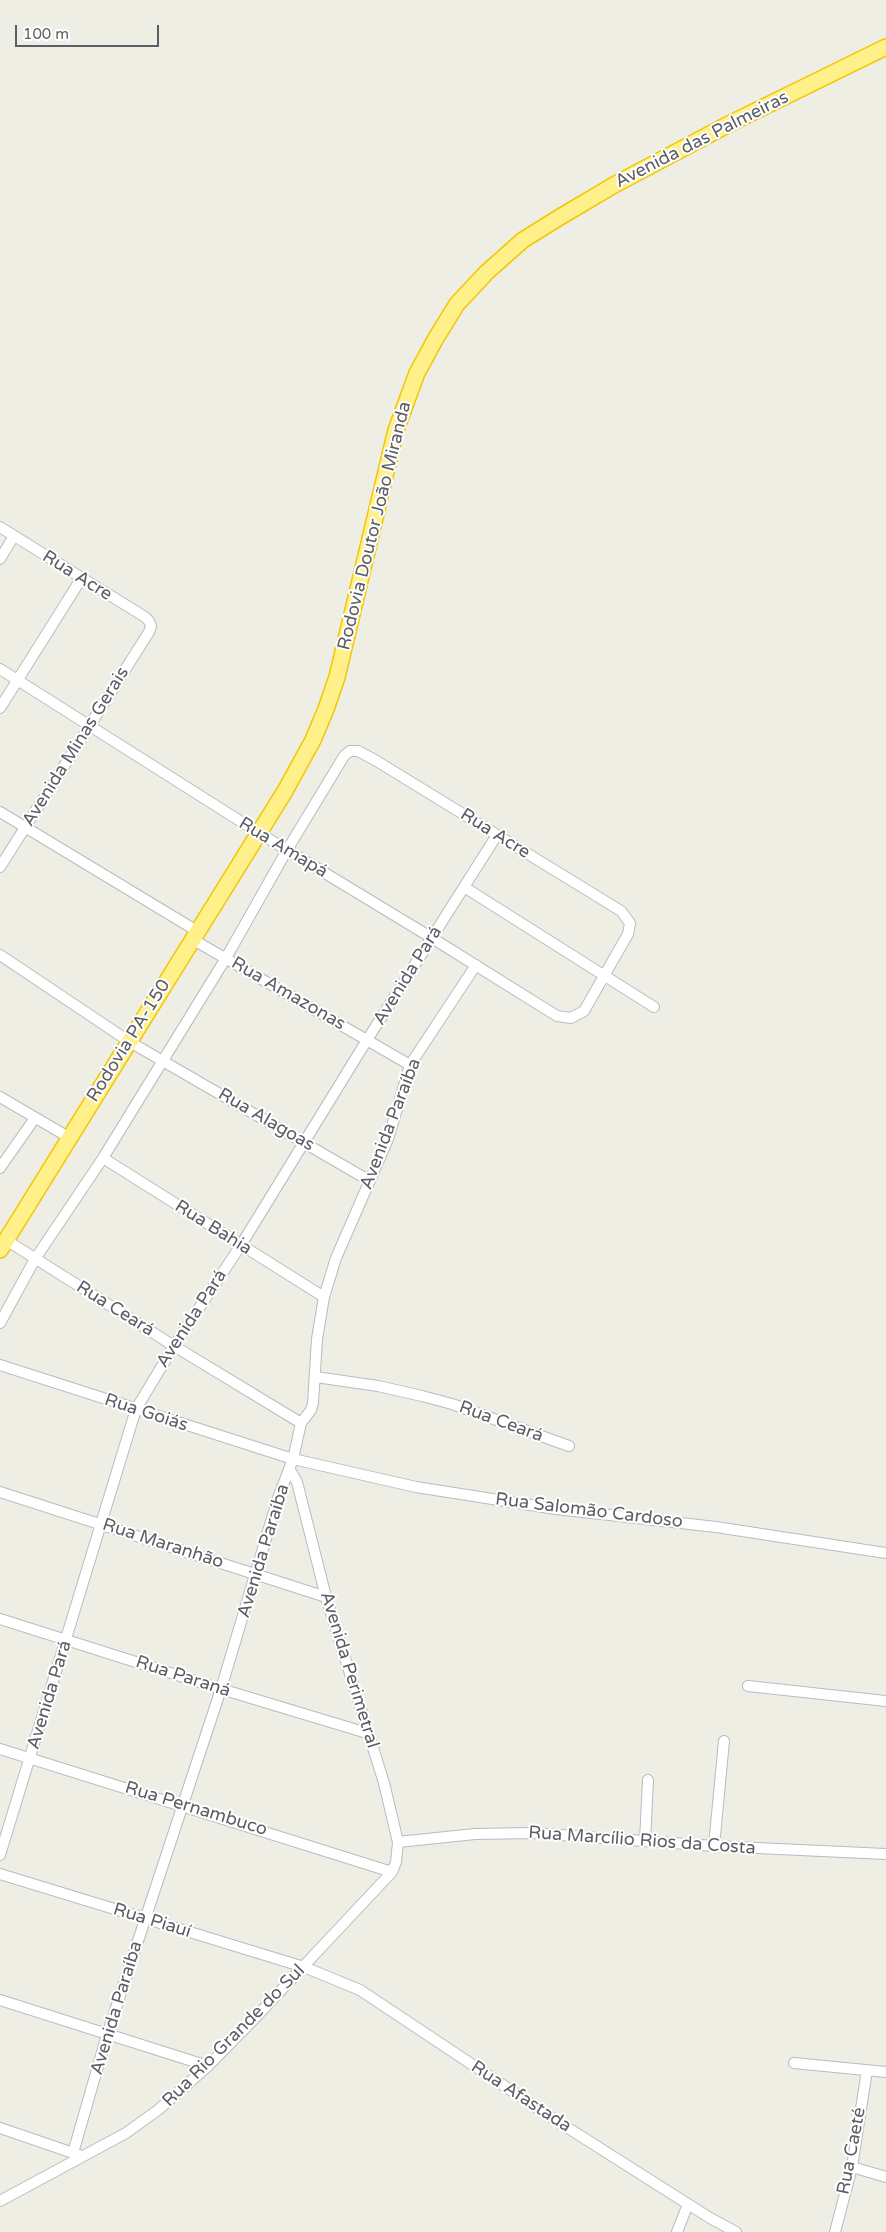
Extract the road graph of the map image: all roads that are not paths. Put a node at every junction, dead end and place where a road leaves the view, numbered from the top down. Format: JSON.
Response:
{"nodes":[{"id":1,"x":886,"y":47,"type":"edge"},
{"id":2,"x":523,"y":240,"type":"joint"},
{"id":3,"x":0,"y":528,"type":"edge"},
{"id":4,"x":14,"y":536,"type":"junction"},
{"id":5,"x":0,"y":559,"type":"edge"},
{"id":6,"x":81,"y":579,"type":"junction"},
{"id":7,"x":151,"y":626,"type":"joint"},
{"id":8,"x":0,"y":669,"type":"edge"},
{"id":9,"x":18,"y":680,"type":"junction"},
{"id":10,"x":0,"y":708,"type":"edge"},
{"id":11,"x":90,"y":725,"type":"junction"},
{"id":12,"x":0,"y":812,"type":"edge"},
{"id":13,"x":25,"y":828,"type":"junction"},
{"id":14,"x":259,"y":833,"type":"junction"},
{"id":15,"x":497,"y":835,"type":"junction"},
{"id":16,"x":287,"y":850,"type":"junction"},
{"id":17,"x":0,"y":867,"type":"edge"},
{"id":18,"x":464,"y":887,"type":"junction"},
{"id":19,"x":194,"y":935,"type":"junction"},
{"id":20,"x":432,"y":938,"type":"junction"},
{"id":21,"x":0,"y":955,"type":"edge"},
{"id":22,"x":226,"y":958,"type":"junction"},
{"id":23,"x":476,"y":965,"type":"junction"},
{"id":24,"x":606,"y":975,"type":"junction"},
{"id":25,"x":654,"y":1007,"type":"dead end"},
{"id":26,"x":367,"y":1040,"type":"junction"},
{"id":27,"x":130,"y":1042,"type":"junction"},
{"id":28,"x":162,"y":1059,"type":"junction"},
{"id":29,"x":410,"y":1065,"type":"junction"},
{"id":30,"x":0,"y":1097,"type":"edge"},
{"id":31,"x":35,"y":1118,"type":"junction"},
{"id":32,"x":70,"y":1138,"type":"junction"},
{"id":33,"x":304,"y":1142,"type":"junction"},
{"id":34,"x":102,"y":1158,"type":"junction"},
{"id":35,"x":0,"y":1168,"type":"edge"},
{"id":36,"x":370,"y":1181,"type":"junction"},
{"id":37,"x":3,"y":1245,"type":"edge"},
{"id":38,"x":241,"y":1245,"type":"junction"},
{"id":39,"x":35,"y":1259,"type":"junction"},
{"id":40,"x":324,"y":1298,"type":"junction"},
{"id":41,"x":0,"y":1323,"type":"edge"},
{"id":42,"x":174,"y":1346,"type":"junction"},
{"id":43,"x":0,"y":1365,"type":"edge"},
{"id":44,"x":316,"y":1377,"type":"junction"},
{"id":45,"x":136,"y":1409,"type":"junction"},
{"id":46,"x":301,"y":1423,"type":"junction"},
{"id":47,"x":569,"y":1446,"type":"dead end"},
{"id":48,"x":292,"y":1464,"type":"junction"},
{"id":49,"x":0,"y":1492,"type":"edge"},
{"id":50,"x":101,"y":1524,"type":"junction"},
{"id":51,"x":886,"y":1553,"type":"edge"},
{"id":52,"x":256,"y":1574,"type":"junction"},
{"id":53,"x":326,"y":1597,"type":"junction"},
{"id":54,"x":0,"y":1619,"type":"edge"},
{"id":55,"x":67,"y":1640,"type":"junction"},
{"id":56,"x":748,"y":1686,"type":"dead end"},
{"id":57,"x":221,"y":1689,"type":"junction"},
{"id":58,"x":886,"y":1701,"type":"edge"},
{"id":59,"x":367,"y":1732,"type":"junction"},
{"id":60,"x":724,"y":1741,"type":"dead end"},
{"id":61,"x":0,"y":1749,"type":"edge"},
{"id":62,"x":30,"y":1758,"type":"junction"},
{"id":63,"x":648,"y":1780,"type":"dead end"},
{"id":64,"x":183,"y":1805,"type":"junction"},
{"id":65,"x":645,"y":1841,"type":"junction"},
{"id":66,"x":398,"y":1842,"type":"junction"},
{"id":67,"x":714,"y":1846,"type":"junction"},
{"id":68,"x":886,"y":1854,"type":"edge"},
{"id":69,"x":0,"y":1855,"type":"edge"},
{"id":70,"x":392,"y":1872,"type":"junction"},
{"id":71,"x":0,"y":1874,"type":"edge"},
{"id":72,"x":144,"y":1920,"type":"junction"},
{"id":73,"x":304,"y":1967,"type":"junction"},
{"id":74,"x":0,"y":2000,"type":"edge"},
{"id":75,"x":107,"y":2035,"type":"junction"},
{"id":76,"x":794,"y":2063,"type":"dead end"},
{"id":77,"x":208,"y":2066,"type":"junction"},
{"id":78,"x":867,"y":2070,"type":"junction"},
{"id":79,"x":886,"y":2072,"type":"edge"},
{"id":80,"x":0,"y":2128,"type":"edge"},
{"id":81,"x":77,"y":2154,"type":"junction"},
{"id":82,"x":852,"y":2167,"type":"junction"},
{"id":83,"x":886,"y":2177,"type":"edge"},
{"id":84,"x":0,"y":2201,"type":"edge"},
{"id":85,"x":688,"y":2204,"type":"junction"},
{"id":86,"x":677,"y":2232,"type":"edge"},
{"id":87,"x":736,"y":2232,"type":"edge"},
{"id":88,"x":835,"y":2232,"type":"edge"}],
"edges":[{"from":1,"to":2,"type":"highway","name":"Avenida das Palmeiras"},
{"from":2,"to":14,"type":"highway","name":"Rodovia Doutor João Miranda"},
{"from":3,"to":4,"type":"street","name":"Rua Acre"},
{"from":4,"to":5,"type":"street"},
{"from":4,"to":6,"type":"street","name":"Rua Acre"},
{"from":6,"to":7,"type":"street","name":"Rua Acre"},
{"from":6,"to":9,"type":"street"},
{"from":7,"to":11,"type":"street","name":"Avenida Minas Gerais"},
{"from":8,"to":9,"type":"street","name":"Rua Amapá"},
{"from":9,"to":10,"type":"street"},
{"from":9,"to":11,"type":"street","name":"Rua Amapá"},
{"from":11,"to":13,"type":"street","name":"Avenida Minas Gerais"},
{"from":11,"to":14,"type":"street","name":"Rua Amapá"},
{"from":12,"to":13,"type":"street"},
{"from":13,"to":17,"type":"street","name":"Avenida Minas Gerais"},
{"from":13,"to":19,"type":"street","name":"Rua Amazonas"},
{"from":14,"to":16,"type":"street","name":"Rua Amapá"},
{"from":14,"to":19,"type":"highway","name":"Rodovia PA-150"},
{"from":15,"to":16,"type":"street","name":"Rua Acre"},
{"from":15,"to":18,"type":"street","name":"Avenida Pará"},
{"from":15,"to":24,"type":"street","name":"Rua Acre"},
{"from":16,"to":20,"type":"street","name":"Rua Amapá"},
{"from":16,"to":22,"type":"street"},
{"from":18,"to":20,"type":"street","name":"Avenida Pará"},
{"from":18,"to":24,"type":"street"},
{"from":19,"to":22,"type":"street","name":"Rua Amazonas"},
{"from":19,"to":27,"type":"highway","name":"Rodovia PA-150"},
{"from":20,"to":23,"type":"street","name":"Rua Amapá"},
{"from":20,"to":26,"type":"street","name":"Avenida Pará"},
{"from":21,"to":27,"type":"street"},
{"from":22,"to":26,"type":"street","name":"Rua Amazonas"},
{"from":22,"to":28,"type":"street"},
{"from":23,"to":24,"type":"street","name":"Rua Amapá"},
{"from":23,"to":29,"type":"street","name":"Avenida Paraíba"},
{"from":24,"to":25,"type":"street"},
{"from":26,"to":29,"type":"street","name":"Rua Amazonas"},
{"from":26,"to":33,"type":"street","name":"Avenida Pará"},
{"from":27,"to":28,"type":"street","name":"Rua Alagoas"},
{"from":27,"to":32,"type":"highway","name":"Rodovia PA-150"},
{"from":28,"to":33,"type":"street","name":"Rua Alagoas"},
{"from":28,"to":34,"type":"street"},
{"from":29,"to":36,"type":"street","name":"Avenida Paraíba"},
{"from":30,"to":31,"type":"street"},
{"from":31,"to":32,"type":"street"},
{"from":31,"to":35,"type":"street"},
{"from":32,"to":37,"type":"highway","name":"Rodovia PA-150"},
{"from":33,"to":36,"type":"street","name":"Rua Alagoas"},
{"from":33,"to":38,"type":"street","name":"Avenida Pará"},
{"from":34,"to":38,"type":"street","name":"Rua Bahia"},
{"from":34,"to":39,"type":"street"},
{"from":36,"to":40,"type":"street","name":"Avenida Paraíba"},
{"from":37,"to":39,"type":"street","name":"Rua Ceará"},
{"from":38,"to":40,"type":"street","name":"Rua Bahia"},
{"from":38,"to":42,"type":"street","name":"Avenida Pará"},
{"from":39,"to":41,"type":"street"},
{"from":39,"to":42,"type":"street","name":"Rua Ceará"},
{"from":40,"to":44,"type":"street","name":"Avenida Paraíba"},
{"from":42,"to":45,"type":"street","name":"Avenida Pará"},
{"from":42,"to":46,"type":"street","name":"Rua Ceará"},
{"from":43,"to":45,"type":"street","name":"Rua Goiás"},
{"from":44,"to":46,"type":"street","name":"Avenida Paraíba"},
{"from":44,"to":47,"type":"street","name":"Rua Ceará"},
{"from":45,"to":48,"type":"street","name":"Rua Goiás"},
{"from":45,"to":50,"type":"street","name":"Avenida Pará"},
{"from":46,"to":48,"type":"street","name":"Avenida Paraíba"},
{"from":48,"to":51,"type":"street","name":"Rua Salomão Cardoso"},
{"from":48,"to":52,"type":"street","name":"Avenida Paraíba"},
{"from":48,"to":53,"type":"street","name":"Avenida Perimetral"},
{"from":49,"to":50,"type":"street","name":"Rua Maranhão"},
{"from":50,"to":52,"type":"street","name":"Rua Maranhão"},
{"from":50,"to":55,"type":"street","name":"Avenida Pará"},
{"from":52,"to":53,"type":"street","name":"Rua Maranhão"},
{"from":52,"to":57,"type":"street","name":"Avenida Paraíba"},
{"from":53,"to":59,"type":"street","name":"Avenida Perimetral"},
{"from":54,"to":55,"type":"street","name":"Rua Paraná"},
{"from":55,"to":57,"type":"street","name":"Rua Paraná"},
{"from":55,"to":62,"type":"street","name":"Avenida Pará"},
{"from":56,"to":58,"type":"street"},
{"from":57,"to":59,"type":"street","name":"Rua Paraná"},
{"from":57,"to":64,"type":"street","name":"Avenida Paraíba"},
{"from":59,"to":66,"type":"street","name":"Avenida Perimetral"},
{"from":60,"to":67,"type":"street"},
{"from":61,"to":62,"type":"street","name":"Rua Pernambuco"},
{"from":62,"to":64,"type":"street","name":"Rua Pernambuco"},
{"from":62,"to":69,"type":"street","name":"Avenida Pará"},
{"from":63,"to":65,"type":"street"},
{"from":64,"to":70,"type":"street","name":"Rua Pernambuco"},
{"from":64,"to":72,"type":"street","name":"Avenida Paraíba"},
{"from":65,"to":66,"type":"street","name":"Rua Marcílio Rios da Costa"},
{"from":65,"to":67,"type":"street","name":"Rua Marcílio Rios da Costa"},
{"from":66,"to":70,"type":"street","name":"Avenida Perimetral"},
{"from":67,"to":68,"type":"street","name":"Rua Marcílio Rios da Costa"},
{"from":70,"to":73,"type":"street","name":"Rua Rio Grande do Sul"},
{"from":71,"to":72,"type":"street","name":"Rua Piauí"},
{"from":72,"to":73,"type":"street","name":"Rua Piauí"},
{"from":72,"to":75,"type":"street","name":"Avenida Paraíba"},
{"from":73,"to":77,"type":"street","name":"Rua Rio Grande do Sul"},
{"from":73,"to":85,"type":"street","name":"Rua Afastada"},
{"from":74,"to":75,"type":"street"},
{"from":75,"to":77,"type":"street"},
{"from":75,"to":81,"type":"street","name":"Avenida Paraíba"},
{"from":76,"to":78,"type":"street"},
{"from":77,"to":81,"type":"street","name":"Rua Rio Grande do Sul"},
{"from":78,"to":79,"type":"street"},
{"from":78,"to":82,"type":"street","name":"Rua Caeté"},
{"from":80,"to":81,"type":"street"},
{"from":81,"to":84,"type":"street","name":"Rua Rio Grande do Sul"},
{"from":82,"to":83,"type":"street"},
{"from":82,"to":88,"type":"street","name":"Rua Caeté"},
{"from":85,"to":86,"type":"street"},
{"from":85,"to":87,"type":"street","name":"Rua Afastada"}]}
